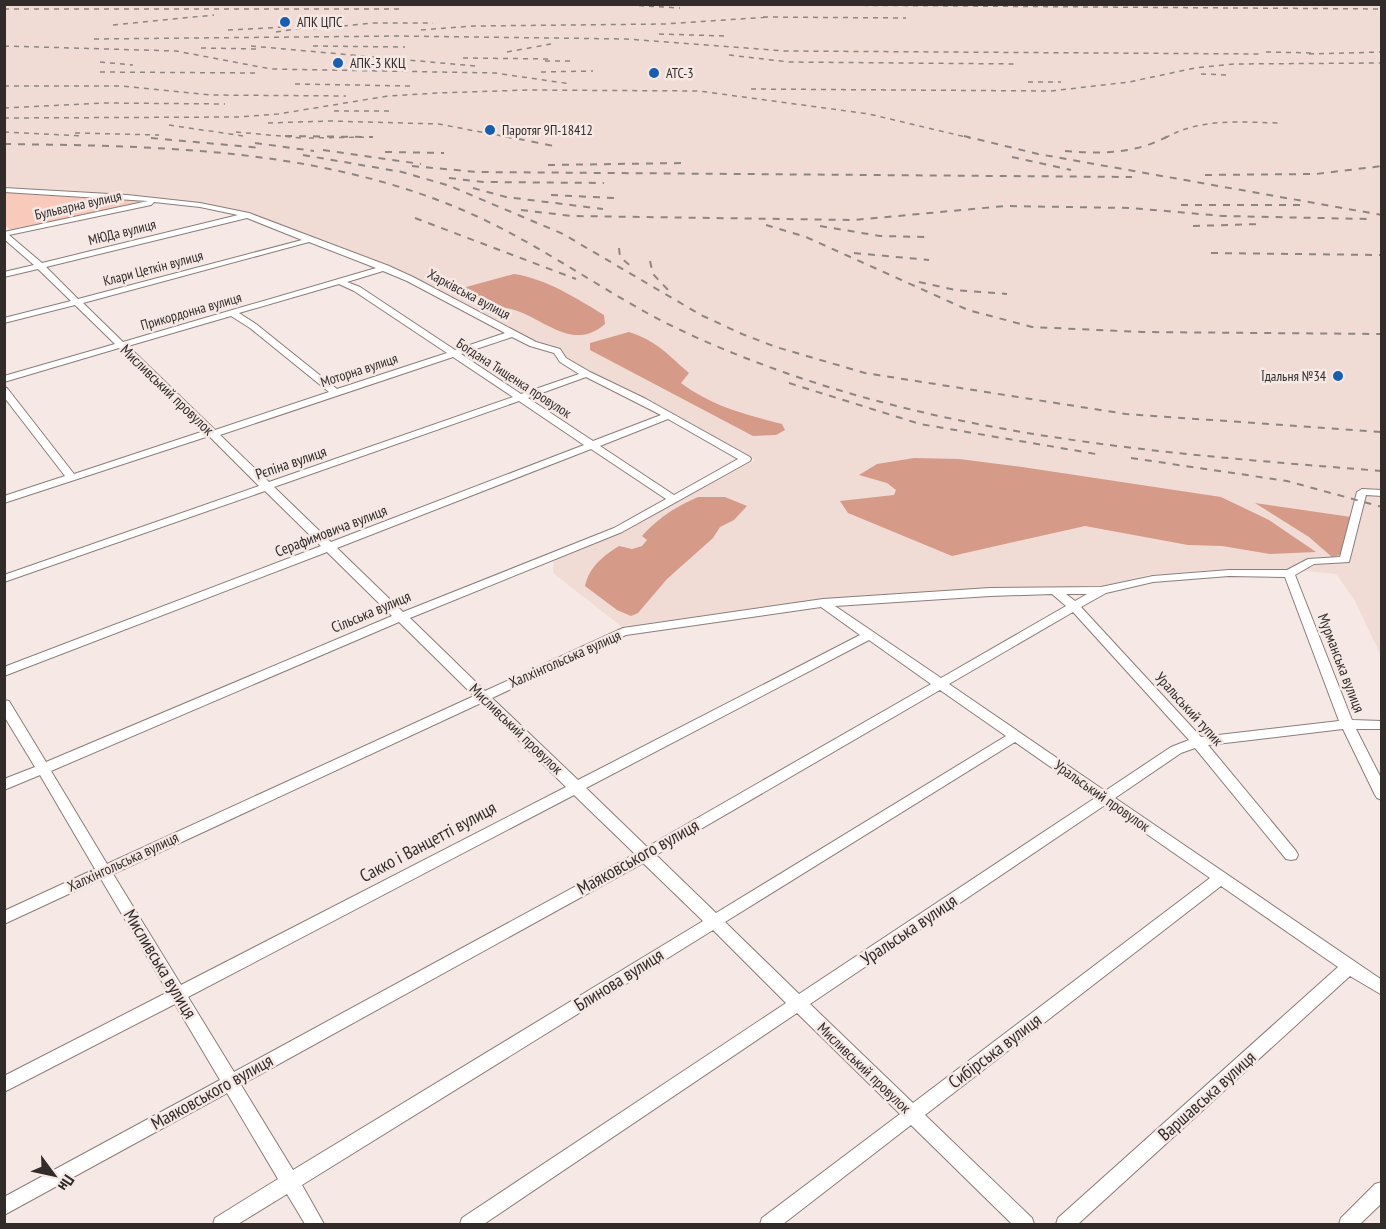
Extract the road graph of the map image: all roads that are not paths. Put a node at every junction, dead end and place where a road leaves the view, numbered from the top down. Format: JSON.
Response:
{"nodes":[{"id":1,"x":4,"y":190,"type":"edge"},
{"id":2,"x":158,"y":201,"type":"junction"},
{"id":3,"x":246,"y":216,"type":"junction"},
{"id":4,"x":4,"y":234,"type":"edge"},
{"id":5,"x":309,"y":240,"type":"junction"},
{"id":6,"x":40,"y":266,"type":"junction"},
{"id":7,"x":386,"y":268,"type":"junction"},
{"id":8,"x":4,"y":275,"type":"edge"},
{"id":9,"x":340,"y":282,"type":"junction"},
{"id":10,"x":77,"y":302,"type":"junction"},
{"id":11,"x":232,"y":314,"type":"junction"},
{"id":12,"x":4,"y":321,"type":"edge"},
{"id":13,"x":514,"y":333,"type":"junction"},
{"id":14,"x":122,"y":346,"type":"junction"},
{"id":15,"x":453,"y":355,"type":"junction"},
{"id":16,"x":587,"y":374,"type":"junction"},
{"id":17,"x":4,"y":379,"type":"edge"},
{"id":18,"x":4,"y":390,"type":"edge"},
{"id":19,"x":336,"y":393,"type":"junction"},
{"id":20,"x":523,"y":397,"type":"junction"},
{"id":21,"x":668,"y":416,"type":"junction"},
{"id":22,"x":212,"y":433,"type":"junction"},
{"id":23,"x":591,"y":446,"type":"junction"},
{"id":24,"x":746,"y":459,"type":"joint"},
{"id":25,"x":72,"y":478,"type":"junction"},
{"id":26,"x":267,"y":487,"type":"junction"},
{"id":27,"x":1382,"y":493,"type":"edge"},
{"id":28,"x":673,"y":499,"type":"junction"},
{"id":29,"x":4,"y":500,"type":"edge"},
{"id":30,"x":330,"y":548,"type":"junction"},
{"id":31,"x":1289,"y":574,"type":"junction"},
{"id":32,"x":4,"y":579,"type":"edge"},
{"id":33,"x":1102,"y":590,"type":"junction"},
{"id":34,"x":1055,"y":591,"type":"junction"},
{"id":35,"x":823,"y":603,"type":"junction"},
{"id":36,"x":1074,"y":606,"type":"junction"},
{"id":37,"x":401,"y":617,"type":"junction"},
{"id":38,"x":869,"y":635,"type":"junction"},
{"id":39,"x":4,"y":672,"type":"edge"},
{"id":40,"x":940,"y":684,"type":"junction"},
{"id":41,"x":482,"y":696,"type":"junction"},
{"id":42,"x":4,"y":704,"type":"edge"},
{"id":43,"x":1347,"y":724,"type":"junction"},
{"id":44,"x":1382,"y":726,"type":"edge"},
{"id":45,"x":1016,"y":736,"type":"junction"},
{"id":46,"x":1198,"y":742,"type":"junction"},
{"id":47,"x":43,"y":769,"type":"junction"},
{"id":48,"x":4,"y":785,"type":"edge"},
{"id":49,"x":576,"y":787,"type":"junction"},
{"id":50,"x":1382,"y":795,"type":"edge"},
{"id":51,"x":1105,"y":798,"type":"junction"},
{"id":52,"x":645,"y":855,"type":"junction"},
{"id":53,"x":1291,"y":855,"type":"dead end"},
{"id":54,"x":104,"y":871,"type":"junction"},
{"id":55,"x":1221,"y":878,"type":"junction"},
{"id":56,"x":4,"y":918,"type":"edge"},
{"id":57,"x":714,"y":921,"type":"junction"},
{"id":58,"x":1349,"y":967,"type":"junction"},
{"id":59,"x":1382,"y":989,"type":"edge"},
{"id":60,"x":178,"y":994,"type":"junction"},
{"id":61,"x":799,"y":1004,"type":"junction"},
{"id":62,"x":230,"y":1082,"type":"junction"},
{"id":63,"x":4,"y":1085,"type":"edge"},
{"id":64,"x":912,"y":1114,"type":"junction"},
{"id":65,"x":290,"y":1183,"type":"junction"},
{"id":66,"x":1382,"y":1190,"type":"edge"},
{"id":67,"x":4,"y":1207,"type":"edge"},
{"id":68,"x":222,"y":1224,"type":"edge"},
{"id":69,"x":315,"y":1224,"type":"edge"},
{"id":70,"x":469,"y":1224,"type":"edge"},
{"id":71,"x":769,"y":1224,"type":"edge"},
{"id":72,"x":1025,"y":1224,"type":"edge"},
{"id":73,"x":1065,"y":1224,"type":"edge"},
{"id":74,"x":1348,"y":1224,"type":"edge"}],
"edges":[{"from":1,"to":2,"type":"street","name":"Харківська вулиця"},
{"from":2,"to":3,"type":"street","name":"Харківська вулиця"},
{"from":2,"to":4,"type":"street","name":"Бульварна вулиця"},
{"from":3,"to":5,"type":"street","name":"Харківська вулиця"},
{"from":3,"to":6,"type":"street","name":"МЮДа вулиця"},
{"from":4,"to":6,"type":"street","name":"Мисливський провулок"},
{"from":5,"to":7,"type":"street","name":"Харківська вулиця"},
{"from":5,"to":10,"type":"street","name":"Клари Цеткін вулиця"},
{"from":6,"to":8,"type":"street","name":"МЮДа вулиця"},
{"from":6,"to":10,"type":"street","name":"Мисливський провулок"},
{"from":7,"to":9,"type":"street","name":"Прикордонна вулиця"},
{"from":7,"to":13,"type":"street","name":"Харківська вулиця"},
{"from":9,"to":11,"type":"street","name":"Прикордонна вулиця"},
{"from":9,"to":15,"type":"street","name":"Богдана Тищенка провулок"},
{"from":10,"to":12,"type":"street","name":"Клари Цеткін вулиця"},
{"from":10,"to":14,"type":"street","name":"Мисливський провулок"},
{"from":11,"to":14,"type":"street","name":"Прикордонна вулиця"},
{"from":11,"to":19,"type":"street"},
{"from":13,"to":15,"type":"street","name":"Моторна вулиця"},
{"from":13,"to":16,"type":"street","name":"Харківська вулиця"},
{"from":14,"to":17,"type":"street","name":"Прикордонна вулиця"},
{"from":14,"to":22,"type":"street","name":"Мисливський провулок"},
{"from":15,"to":19,"type":"street","name":"Моторна вулиця"},
{"from":15,"to":20,"type":"street","name":"Богдана Тищенка провулок"},
{"from":16,"to":20,"type":"street","name":"Рєпіна вулиця"},
{"from":16,"to":21,"type":"street","name":"Харківська вулиця"},
{"from":18,"to":25,"type":"street"},
{"from":19,"to":22,"type":"street","name":"Моторна вулиця"},
{"from":20,"to":23,"type":"street","name":"Богдана Тищенка провулок"},
{"from":20,"to":26,"type":"street","name":"Рєпіна вулиця"},
{"from":21,"to":23,"type":"street","name":"Серафимовича вулиця"},
{"from":21,"to":24,"type":"street","name":"Харківська вулиця"},
{"from":22,"to":25,"type":"street","name":"Моторна вулиця"},
{"from":22,"to":26,"type":"street","name":"Мисливський провулок"},
{"from":23,"to":28,"type":"street","name":"Богдана Тищенка провулок"},
{"from":23,"to":30,"type":"street","name":"Серафимовича вулиця"},
{"from":24,"to":28,"type":"street","name":"Сільська вулиця"},
{"from":25,"to":29,"type":"street","name":"Моторна вулиця"},
{"from":26,"to":30,"type":"street","name":"Мисливський провулок"},
{"from":26,"to":32,"type":"street","name":"Рєпіна вулиця"},
{"from":27,"to":31,"type":"street"},
{"from":28,"to":37,"type":"street","name":"Сільська вулиця"},
{"from":30,"to":37,"type":"street","name":"Мисливський провулок"},
{"from":30,"to":39,"type":"street","name":"Серафимовича вулиця"},
{"from":31,"to":33,"type":"street","name":"Маяковського вулиця"},
{"from":31,"to":43,"type":"street","name":"Мурманська вулиця"},
{"from":33,"to":34,"type":"street","name":"Халхінгольська вулиця"},
{"from":33,"to":36,"type":"street","name":"Маяковського вулиця"},
{"from":34,"to":35,"type":"street","name":"Халхінгольська вулиця"},
{"from":34,"to":36,"type":"street","name":"Уральський тупик"},
{"from":35,"to":38,"type":"street","name":"Уральський провулок"},
{"from":35,"to":41,"type":"street","name":"Халхінгольська вулиця"},
{"from":36,"to":40,"type":"street","name":"Маяковського вулиця"},
{"from":36,"to":46,"type":"street","name":"Уральський тупик"},
{"from":37,"to":41,"type":"street","name":"Мисливський провулок"},
{"from":37,"to":47,"type":"street","name":"Сільська вулиця"},
{"from":38,"to":40,"type":"street","name":"Уральський провулок"},
{"from":38,"to":49,"type":"street","name":"Сакко і Ванцетті вулиця"},
{"from":40,"to":45,"type":"street","name":"Уральський провулок"},
{"from":40,"to":52,"type":"street","name":"Маяковського вулиця"},
{"from":41,"to":49,"type":"street","name":"Мисливський провулок"},
{"from":41,"to":54,"type":"street","name":"Халхінгольська вулиця"},
{"from":42,"to":47,"type":"street","name":"Мисливська вулиця"},
{"from":43,"to":44,"type":"street","name":"Уральська вулиця"},
{"from":43,"to":46,"type":"street","name":"Уральська вулиця"},
{"from":43,"to":50,"type":"street","name":"Мурманська вулиця"},
{"from":45,"to":51,"type":"street","name":"Уральський провулок"},
{"from":45,"to":57,"type":"street","name":"Блинова вулиця"},
{"from":46,"to":51,"type":"street","name":"Уральська вулиця"},
{"from":46,"to":53,"type":"street","name":"Уральський тупик"},
{"from":47,"to":48,"type":"street","name":"Сільська вулиця"},
{"from":47,"to":54,"type":"street","name":"Мисливська вулиця"},
{"from":49,"to":52,"type":"street","name":"Мисливський провулок"},
{"from":49,"to":60,"type":"street","name":"Сакко і Ванцетті вулиця"},
{"from":51,"to":55,"type":"street","name":"Уральський провулок"},
{"from":51,"to":61,"type":"street","name":"Уральська вулиця"},
{"from":52,"to":57,"type":"street","name":"Мисливський провулок"},
{"from":52,"to":62,"type":"street","name":"Маяковського вулиця"},
{"from":54,"to":56,"type":"street","name":"Халхінгольська вулиця"},
{"from":54,"to":60,"type":"street","name":"Мисливська вулиця"},
{"from":55,"to":58,"type":"street","name":"Уральський провулок"},
{"from":55,"to":64,"type":"street","name":"Сибірська вулиця"},
{"from":57,"to":61,"type":"street","name":"Мисливський провулок"},
{"from":57,"to":65,"type":"street","name":"Блинова вулиця"},
{"from":58,"to":59,"type":"street","name":"Уральський провулок"},
{"from":58,"to":73,"type":"street","name":"Варшавська вулиця"},
{"from":60,"to":62,"type":"street","name":"Мисливська вулиця"},
{"from":60,"to":63,"type":"street","name":"Сакко і Ванцетті вулиця"},
{"from":61,"to":64,"type":"street","name":"Мисливський провулок"},
{"from":61,"to":70,"type":"street","name":"Уральська вулиця"},
{"from":62,"to":65,"type":"street","name":"Мисливська вулиця"},
{"from":62,"to":67,"type":"street","name":"Маяковського вулиця"},
{"from":64,"to":71,"type":"street","name":"Сибірська вулиця"},
{"from":64,"to":72,"type":"street","name":"Мисливський провулок"},
{"from":65,"to":68,"type":"street","name":"Блинова вулиця"},
{"from":65,"to":69,"type":"street","name":"Мисливська вулиця"},
{"from":66,"to":74,"type":"street"}]}
